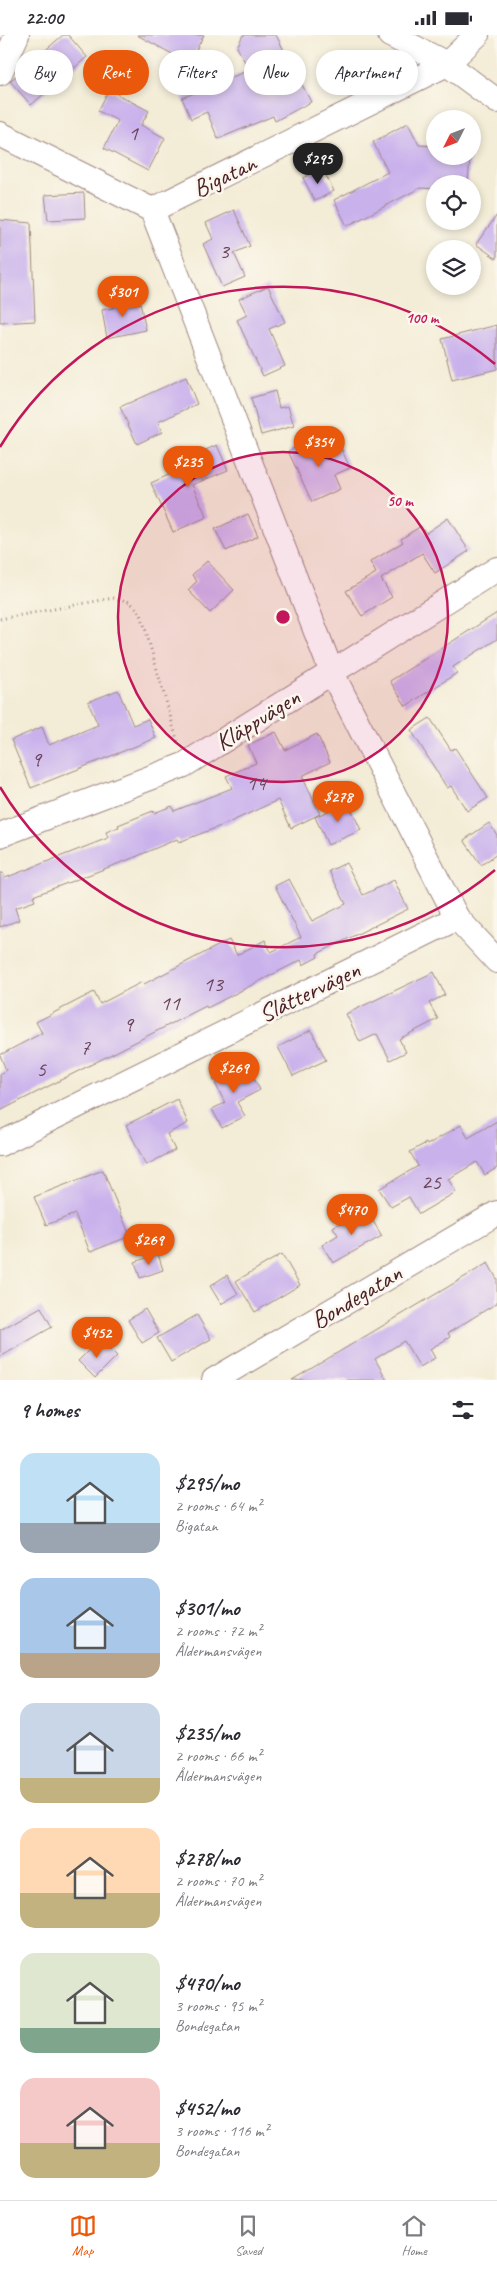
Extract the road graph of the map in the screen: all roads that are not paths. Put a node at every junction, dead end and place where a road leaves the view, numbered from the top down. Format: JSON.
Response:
{"nodes":[{"id":1,"x":17,"y":35,"type":"edge"},
{"id":2,"x":390,"y":35,"type":"edge"},
{"id":3,"x":476,"y":35,"type":"edge"},
{"id":4,"x":447,"y":64,"type":"junction"},
{"id":5,"x":0,"y":73,"type":"edge"},
{"id":6,"x":497,"y":101,"type":"edge"},
{"id":7,"x":0,"y":134,"type":"edge"},
{"id":8,"x":152,"y":211,"type":"junction"},
{"id":9,"x":497,"y":569,"type":"edge"},
{"id":10,"x":332,"y":673,"type":"junction"},
{"id":11,"x":0,"y":835,"type":"edge"},
{"id":12,"x":457,"y":918,"type":"junction"},
{"id":13,"x":497,"y":961,"type":"edge"},
{"id":14,"x":0,"y":1145,"type":"edge"},
{"id":15,"x":497,"y":1213,"type":"edge"},
{"id":16,"x":214,"y":1380,"type":"edge"}],
"edges":[{"from":1,"to":5,"type":"street"},
{"from":2,"to":4,"type":"street"},
{"from":3,"to":4,"type":"street","name":"Bigatan"},
{"from":4,"to":6,"type":"street"},
{"from":4,"to":8,"type":"street","name":"Bigatan"},
{"from":7,"to":8,"type":"street"},
{"from":8,"to":10,"type":"street"},
{"from":9,"to":10,"type":"street","name":"Kläppvägen"},
{"from":10,"to":11,"type":"street","name":"Kläppvägen"},
{"from":10,"to":12,"type":"street"},
{"from":12,"to":13,"type":"street"},
{"from":12,"to":14,"type":"street","name":"Slåttervägen"},
{"from":15,"to":16,"type":"street","name":"Bondegatan"}]}
